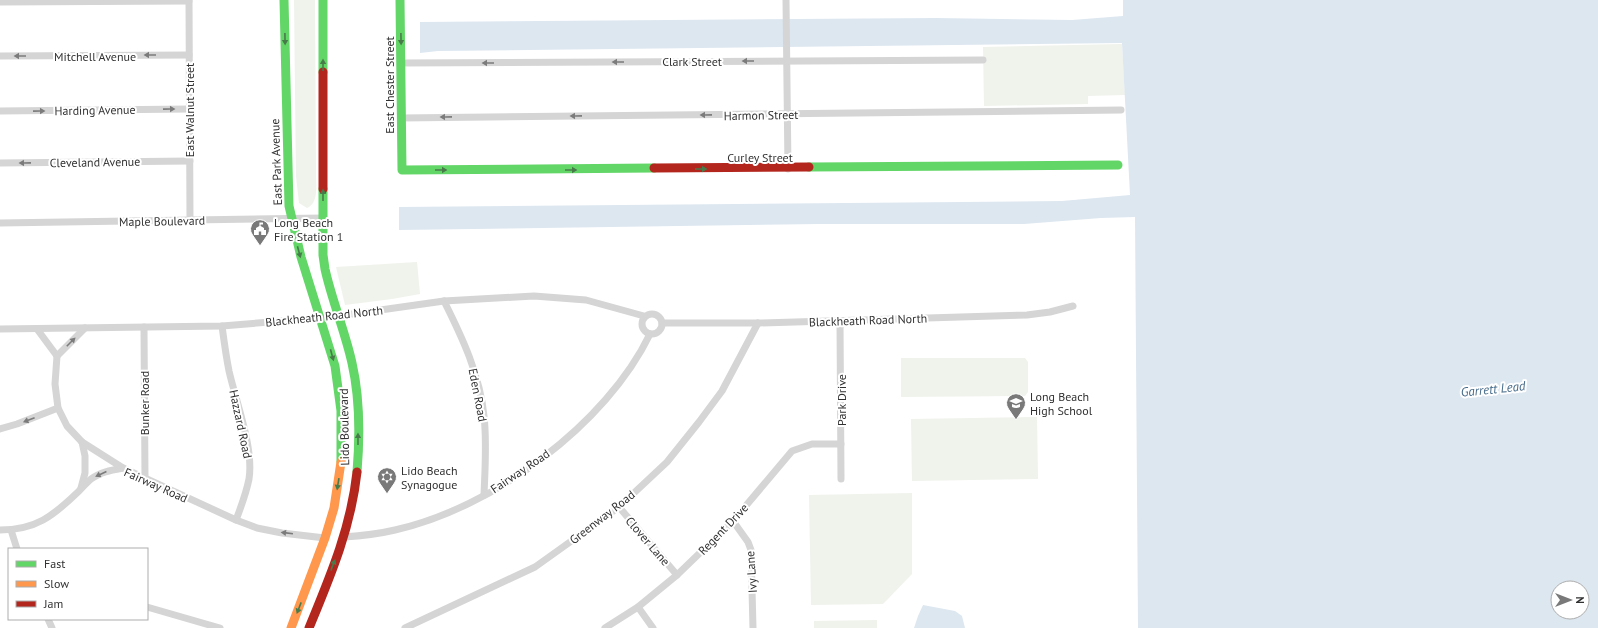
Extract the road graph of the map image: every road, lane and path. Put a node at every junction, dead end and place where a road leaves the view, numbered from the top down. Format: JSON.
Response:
{"nodes":[{"id":1,"x":189,"y":0,"type":"edge"},
{"id":2,"x":284,"y":0,"type":"edge"},
{"id":3,"x":322,"y":0,"type":"edge"},
{"id":4,"x":400,"y":0,"type":"edge"},
{"id":5,"x":786,"y":0,"type":"edge"},
{"id":6,"x":0,"y":2,"type":"edge"},
{"id":7,"x":189,"y":55,"type":"junction"},
{"id":8,"x":0,"y":56,"type":"edge"},
{"id":9,"x":787,"y":60,"type":"junction"},
{"id":10,"x":983,"y":60,"type":"dead end"},
{"id":11,"x":401,"y":63,"type":"junction"},
{"id":12,"x":190,"y":109,"type":"junction"},
{"id":13,"x":1121,"y":110,"type":"dead end"},
{"id":14,"x":0,"y":111,"type":"edge"},
{"id":15,"x":787,"y":114,"type":"junction"},
{"id":16,"x":401,"y":118,"type":"junction"},
{"id":17,"x":190,"y":161,"type":"junction"},
{"id":18,"x":0,"y":163,"type":"edge"},
{"id":19,"x":1118,"y":165,"type":"dead end"},
{"id":20,"x":788,"y":169,"type":"junction"},
{"id":21,"x":402,"y":170,"type":"joint"},
{"id":22,"x":323,"y":218,"type":"junction"},
{"id":23,"x":292,"y":219,"type":"junction"},
{"id":24,"x":190,"y":220,"type":"junction"},
{"id":25,"x":0,"y":223,"type":"edge"},
{"id":26,"x":444,"y":301,"type":"junction"},
{"id":27,"x":1073,"y":306,"type":"dead end"},
{"id":28,"x":339,"y":316,"type":"junction"},
{"id":29,"x":644,"y":316,"type":"junction"},
{"id":30,"x":321,"y":318,"type":"junction"},
{"id":31,"x":840,"y":321,"type":"junction"},
{"id":32,"x":662,"y":323,"type":"junction"},
{"id":33,"x":758,"y":323,"type":"junction"},
{"id":34,"x":222,"y":326,"type":"junction"},
{"id":35,"x":144,"y":327,"type":"junction"},
{"id":36,"x":85,"y":328,"type":"junction"},
{"id":37,"x":0,"y":329,"type":"edge"},
{"id":38,"x":37,"y":329,"type":"junction"},
{"id":39,"x":650,"y":334,"type":"junction"},
{"id":40,"x":57,"y":356,"type":"junction"},
{"id":41,"x":58,"y":408,"type":"junction"},
{"id":42,"x":0,"y":429,"type":"edge"},
{"id":43,"x":82,"y":442,"type":"junction"},
{"id":44,"x":841,"y":444,"type":"junction"},
{"id":45,"x":123,"y":468,"type":"junction"},
{"id":46,"x":145,"y":479,"type":"junction"},
{"id":47,"x":841,"y":479,"type":"dead end"},
{"id":48,"x":81,"y":490,"type":"junction"},
{"id":49,"x":484,"y":495,"type":"junction"},
{"id":50,"x":619,"y":507,"type":"junction"},
{"id":51,"x":236,"y":520,"type":"junction"},
{"id":52,"x":733,"y":521,"type":"junction"},
{"id":53,"x":0,"y":530,"type":"edge"},
{"id":54,"x":11,"y":530,"type":"junction"},
{"id":55,"x":344,"y":537,"type":"junction"},
{"id":56,"x":326,"y":538,"type":"junction"},
{"id":57,"x":17,"y":548,"type":"edge"},
{"id":58,"x":677,"y":575,"type":"junction"},
{"id":59,"x":148,"y":607,"type":"edge"},
{"id":60,"x":638,"y":607,"type":"junction"},
{"id":61,"x":203,"y":626,"type":"edge"},
{"id":62,"x":220,"y":628,"type":"edge"},
{"id":63,"x":291,"y":628,"type":"edge"},
{"id":64,"x":309,"y":628,"type":"edge"},
{"id":65,"x":405,"y":628,"type":"edge"},
{"id":66,"x":606,"y":628,"type":"edge"},
{"id":67,"x":653,"y":628,"type":"edge"},
{"id":68,"x":753,"y":628,"type":"edge"}],
"edges":[{"from":1,"to":6,"type":"street"},
{"from":1,"to":7,"type":"street","name":"East Walnut Street"},
{"from":2,"to":23,"type":"main road","name":"East Park Avenue","one_way":true},
{"from":22,"to":3,"type":"main road","one_way":true},
{"from":4,"to":11,"type":"main road","name":"East Chester Street","one_way":true},
{"from":5,"to":9,"type":"street"},
{"from":7,"to":8,"type":"street","name":"Mitchell Avenue","one_way":true},
{"from":7,"to":12,"type":"street","name":"East Walnut Street"},
{"from":9,"to":10,"type":"street","name":"Clark Street"},
{"from":9,"to":11,"type":"street","name":"Clark Street","one_way":true},
{"from":9,"to":15,"type":"street"},
{"from":11,"to":16,"type":"main road","name":"East Chester Street"},
{"from":14,"to":12,"type":"street","name":"Harding Avenue","one_way":true},
{"from":12,"to":17,"type":"street","name":"East Walnut Street"},
{"from":13,"to":15,"type":"street","name":"Harmon Street"},
{"from":15,"to":16,"type":"street","name":"Harmon Street","one_way":true},
{"from":15,"to":20,"type":"street"},
{"from":16,"to":21,"type":"main road","name":"East Chester Street"},
{"from":17,"to":18,"type":"street","name":"Cleveland Avenue","one_way":true},
{"from":17,"to":24,"type":"street","name":"East Walnut Street"},
{"from":19,"to":20,"type":"main road","name":"Curley Street"},
{"from":21,"to":20,"type":"main road","name":"Curley Street","one_way":true},
{"from":22,"to":23,"type":"street","name":"Maple Boulevard"},
{"from":22,"to":28,"type":"main road"},
{"from":23,"to":24,"type":"street","name":"Maple Boulevard"},
{"from":23,"to":30,"type":"main road","name":"East Park Avenue","one_way":true},
{"from":24,"to":25,"type":"street","name":"Maple Boulevard"},
{"from":26,"to":28,"type":"street","name":"Blackheath Road North"},
{"from":26,"to":29,"type":"street","name":"Blackheath Road North"},
{"from":26,"to":49,"type":"street","name":"Eden Road"},
{"from":27,"to":31,"type":"street","name":"Blackheath Road North"},
{"from":28,"to":30,"type":"street","name":"Blackheath Road North"},
{"from":55,"to":28,"type":"main road","name":"Lido Boulevard","one_way":true},
{"from":29,"to":32,"type":"street"},
{"from":29,"to":39,"type":"street"},
{"from":30,"to":34,"type":"street","name":"Blackheath Road North"},
{"from":30,"to":56,"type":"main road","name":"Lido Boulevard","one_way":true},
{"from":31,"to":33,"type":"street","name":"Blackheath Road North"},
{"from":31,"to":44,"type":"street","name":"Park Drive"},
{"from":32,"to":33,"type":"street","name":"Blackheath Road North"},
{"from":32,"to":39,"type":"street","name":"Fairway Road"},
{"from":33,"to":50,"type":"street","name":"Greenway Road"},
{"from":34,"to":35,"type":"street","name":"Blackheath Road North"},
{"from":34,"to":51,"type":"street","name":"Hazzard Road"},
{"from":35,"to":36,"type":"street","name":"Blackheath Road North"},
{"from":35,"to":46,"type":"street","name":"Bunker Road"},
{"from":36,"to":38,"type":"street","name":"Blackheath Road North"},
{"from":40,"to":36,"type":"street","one_way":true},
{"from":37,"to":38,"type":"street","name":"Blackheath Road North"},
{"from":38,"to":40,"type":"street"},
{"from":39,"to":49,"type":"street","name":"Fairway Road"},
{"from":40,"to":41,"type":"street"},
{"from":41,"to":42,"type":"street","one_way":true},
{"from":41,"to":43,"type":"street"},
{"from":43,"to":45,"type":"street"},
{"from":43,"to":48,"type":"street"},
{"from":44,"to":47,"type":"street","name":"Park Drive"},
{"from":44,"to":52,"type":"street","name":"Regent Drive"},
{"from":45,"to":46,"type":"street","name":"Fairway Road"},
{"from":45,"to":48,"type":"street","name":"Fairway Road","one_way":true},
{"from":46,"to":51,"type":"street","name":"Fairway Road"},
{"from":48,"to":54,"type":"street","name":"Fairway Road"},
{"from":49,"to":55,"type":"street","name":"Fairway Road"},
{"from":50,"to":58,"type":"street","name":"Clover Lane"},
{"from":50,"to":65,"type":"street","name":"Greenway Road"},
{"from":56,"to":51,"type":"street","name":"Fairway Road","one_way":true},
{"from":52,"to":58,"type":"street","name":"Regent Drive"},
{"from":52,"to":68,"type":"street","name":"Ivy Lane"},
{"from":53,"to":54,"type":"street","name":"Fairway Road"},
{"from":54,"to":57,"type":"street"},
{"from":64,"to":55,"type":"main road","name":"Lido Boulevard","one_way":true},
{"from":56,"to":63,"type":"main road","name":"Lido Boulevard","one_way":true},
{"from":58,"to":60,"type":"street","name":"Regent Drive"},
{"from":59,"to":61,"type":"street"},
{"from":60,"to":66,"type":"street","name":"Regent Drive"},
{"from":60,"to":67,"type":"street"},
{"from":61,"to":62,"type":"street"}]}
